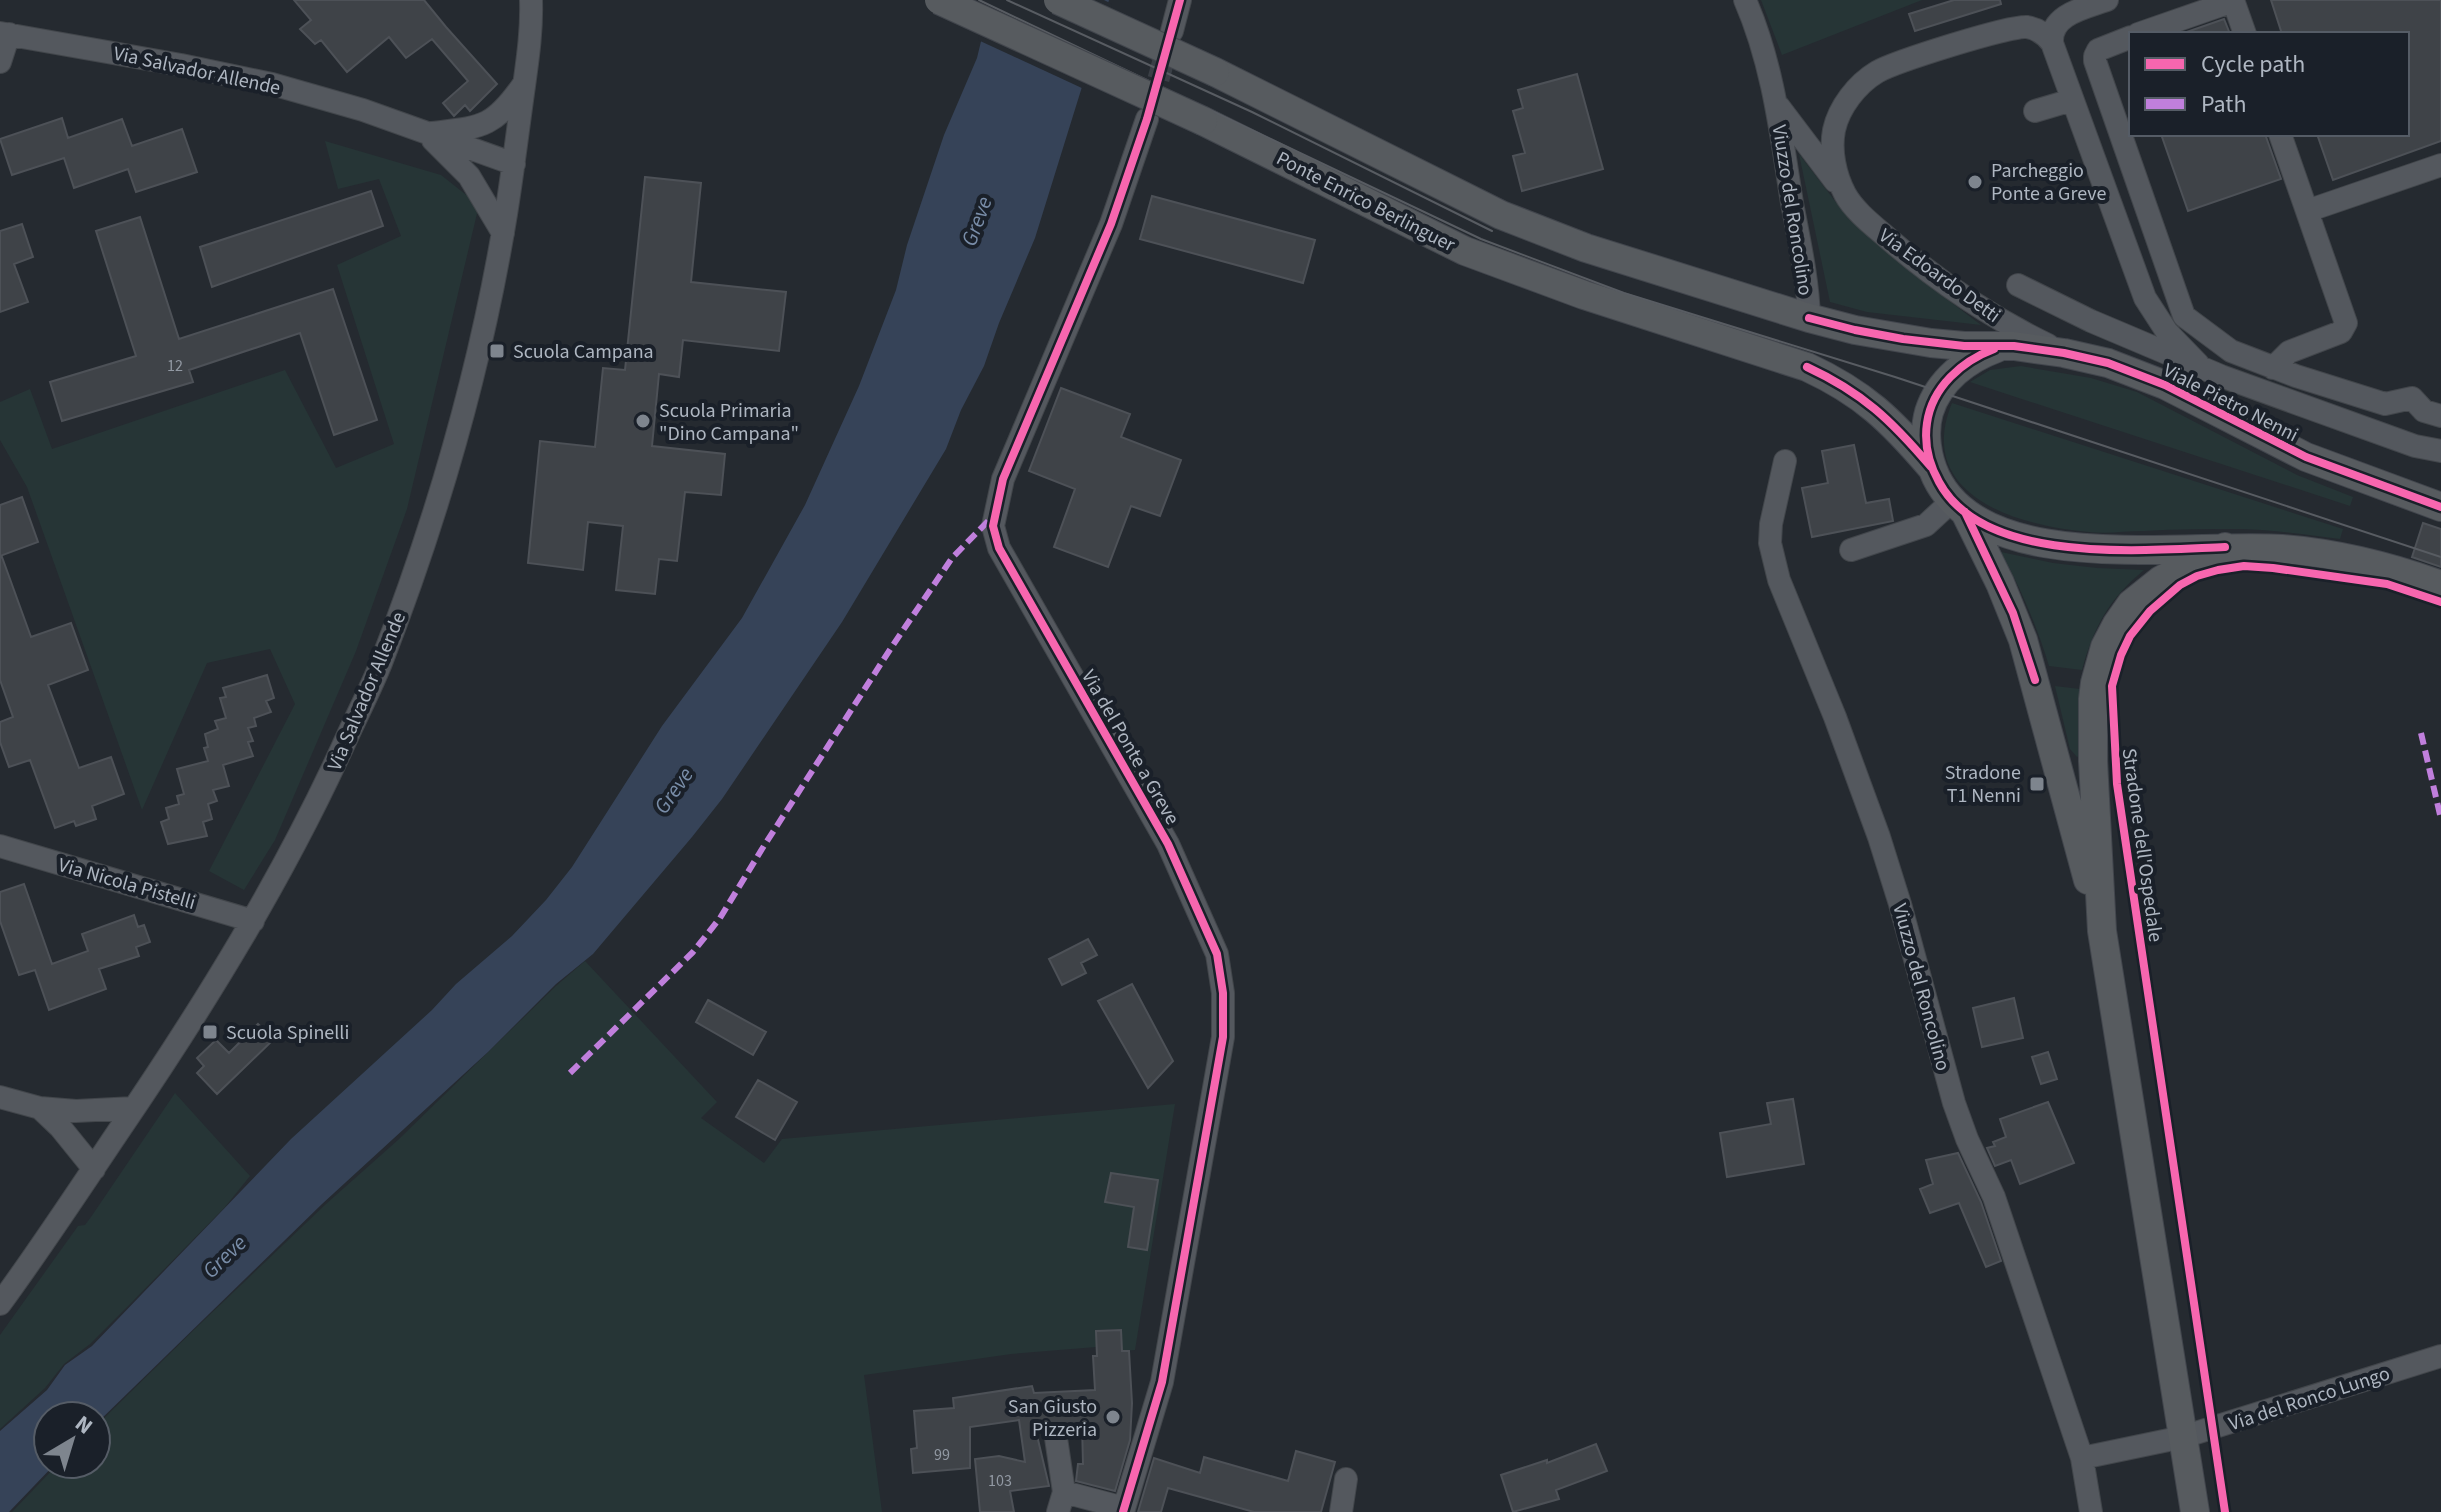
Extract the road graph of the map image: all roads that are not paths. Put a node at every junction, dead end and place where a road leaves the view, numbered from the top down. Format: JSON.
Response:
{"nodes":[{"id":1,"x":531,"y":0,"type":"edge"},
{"id":2,"x":939,"y":0,"type":"edge"},
{"id":3,"x":1058,"y":0,"type":"edge"},
{"id":4,"x":1180,"y":0,"type":"edge"},
{"id":5,"x":1745,"y":0,"type":"edge"},
{"id":6,"x":2107,"y":0,"type":"edge"},
{"id":7,"x":2233,"y":0,"type":"edge"},
{"id":8,"x":1172,"y":31,"type":"tunnel mouth"},
{"id":9,"x":2144,"y":32,"type":"edge"},
{"id":10,"x":2244,"y":32,"type":"edge"},
{"id":11,"x":5,"y":33,"type":"edge"},
{"id":12,"x":2129,"y":38,"type":"edge"},
{"id":13,"x":2052,"y":43,"type":"junction"},
{"id":14,"x":0,"y":62,"type":"edge"},
{"id":15,"x":524,"y":84,"type":"junction"},
{"id":16,"x":2072,"y":100,"type":"junction"},
{"id":17,"x":1776,"y":102,"type":"junction"},
{"id":18,"x":2035,"y":111,"type":"dead end"},
{"id":19,"x":2115,"y":117,"type":"junction"},
{"id":20,"x":1147,"y":119,"type":"tunnel mouth"},
{"id":21,"x":2082,"y":127,"type":"junction"},
{"id":22,"x":426,"y":134,"type":"junction"},
{"id":23,"x":2281,"y":136,"type":"edge"},
{"id":24,"x":514,"y":164,"type":"junction"},
{"id":25,"x":2441,"y":165,"type":"edge"},
{"id":26,"x":1846,"y":195,"type":"junction"},
{"id":27,"x":2307,"y":211,"type":"junction"},
{"id":28,"x":503,"y":233,"type":"junction"},
{"id":29,"x":2018,"y":285,"type":"dead end"},
{"id":30,"x":1809,"y":318,"type":"junction"},
{"id":31,"x":2201,"y":331,"type":"junction"},
{"id":32,"x":2178,"y":343,"type":"junction"},
{"id":33,"x":2001,"y":346,"type":"junction"},
{"id":34,"x":2064,"y":353,"type":"junction"},
{"id":35,"x":2198,"y":364,"type":"junction"},
{"id":36,"x":2273,"y":368,"type":"junction"},
{"id":37,"x":2441,"y":416,"type":"edge"},
{"id":38,"x":2417,"y":422,"type":"dead end"},
{"id":39,"x":2441,"y":428,"type":"edge"},
{"id":40,"x":2441,"y":451,"type":"edge"},
{"id":41,"x":1785,"y":461,"type":"dead end"},
{"id":42,"x":1931,"y":467,"type":"junction"},
{"id":43,"x":1958,"y":506,"type":"junction"},
{"id":44,"x":2441,"y":507,"type":"edge"},
{"id":45,"x":2225,"y":547,"type":"junction"},
{"id":46,"x":1851,"y":550,"type":"dead end"},
{"id":47,"x":2441,"y":585,"type":"edge"},
{"id":48,"x":0,"y":846,"type":"edge"},
{"id":49,"x":253,"y":921,"type":"junction"},
{"id":50,"x":2102,"y":931,"type":"junction"},
{"id":51,"x":0,"y":1097,"type":"edge"},
{"id":52,"x":40,"y":1108,"type":"junction"},
{"id":53,"x":134,"y":1108,"type":"junction"},
{"id":54,"x":94,"y":1169,"type":"junction"},
{"id":55,"x":0,"y":1304,"type":"edge"},
{"id":56,"x":2441,"y":1356,"type":"edge"},
{"id":57,"x":2183,"y":1437,"type":"junction"},
{"id":58,"x":1056,"y":1438,"type":"dead end"},
{"id":59,"x":2082,"y":1458,"type":"junction"},
{"id":60,"x":1346,"y":1479,"type":"dead end"},
{"id":61,"x":1061,"y":1502,"type":"edge"},
{"id":62,"x":1123,"y":1510,"type":"edge"},
{"id":63,"x":1341,"y":1512,"type":"edge"},
{"id":64,"x":2091,"y":1512,"type":"edge"},
{"id":65,"x":2195,"y":1512,"type":"edge"}],
"edges":[{"from":1,"to":15,"type":"street"},
{"from":2,"to":42,"type":"main road","name":"Ponte Enrico Berlinguer","bridge":true},
{"from":3,"to":30,"type":"main road","bridge":true},
{"from":4,"to":8,"type":"street"},
{"from":5,"to":17,"type":"street","name":"Viuzzo del Roncolino"},
{"from":6,"to":13,"type":"street"},
{"from":7,"to":9,"type":"street"},
{"from":7,"to":10,"type":"street"},
{"from":11,"to":14,"type":"street"},
{"from":11,"to":22,"type":"street","name":"Via Salvador Allende"},
{"from":12,"to":19,"type":"street"},
{"from":13,"to":16,"type":"street"},
{"from":13,"to":26,"type":"street","name":"Via Edoardo Detti"},
{"from":15,"to":22,"type":"street","name":"Via Salvador Allende"},
{"from":15,"to":24,"type":"street","name":"Via Salvador Allende"},
{"from":16,"to":18,"type":"street"},
{"from":16,"to":21,"type":"street"},
{"from":17,"to":26,"type":"street","name":"Viuzzo del Roncolino"},
{"from":17,"to":30,"type":"street","name":"Viuzzo del Roncolino"},
{"from":19,"to":21,"type":"street"},
{"from":19,"to":31,"type":"street"},
{"from":20,"to":62,"type":"street","name":"Via del Ponte a Greve"},
{"from":21,"to":32,"type":"street"},
{"from":22,"to":24,"type":"street","name":"Via Salvador Allende"},
{"from":22,"to":28,"type":"street","name":"Via Salvador Allende"},
{"from":23,"to":27,"type":"street"},
{"from":24,"to":28,"type":"street","name":"Via Salvador Allende"},
{"from":25,"to":27,"type":"street"},
{"from":26,"to":34,"type":"street","name":"Via Edoardo Detti"},
{"from":27,"to":36,"type":"street"},
{"from":28,"to":49,"type":"street","name":"Via Salvador Allende"},
{"from":29,"to":35,"type":"street"},
{"from":30,"to":33,"type":"main road","name":"Viale Pietro Nenni"},
{"from":31,"to":32,"type":"street"},
{"from":31,"to":36,"type":"street"},
{"from":32,"to":35,"type":"street"},
{"from":33,"to":34,"type":"main road","name":"Viale Pietro Nenni"},
{"from":33,"to":42,"type":"main road"},
{"from":34,"to":44,"type":"main road","name":"Viale Pietro Nenni"},
{"from":35,"to":40,"type":"street"},
{"from":36,"to":37,"type":"street"},
{"from":38,"to":39,"type":"street"},
{"from":41,"to":59,"type":"street","name":"Viuzzo del Roncolino"},
{"from":42,"to":43,"type":"main road"},
{"from":43,"to":45,"type":"main road"},
{"from":43,"to":46,"type":"street"},
{"from":43,"to":50,"type":"main road","name":"Stradone dell'Ospedale"},
{"from":45,"to":47,"type":"main road"},
{"from":45,"to":50,"type":"main road","name":"Stradone dell'Ospedale"},
{"from":48,"to":49,"type":"street","name":"Via Nicola Pistelli"},
{"from":49,"to":53,"type":"street","name":"Via Salvador Allende"},
{"from":50,"to":57,"type":"main road","name":"Stradone dell'Ospedale"},
{"from":51,"to":52,"type":"street"},
{"from":52,"to":53,"type":"street"},
{"from":52,"to":54,"type":"street"},
{"from":53,"to":54,"type":"street","name":"Via Salvador Allende"},
{"from":54,"to":55,"type":"street","name":"Via Salvador Allende"},
{"from":56,"to":57,"type":"street","name":"Via del Ronco Lungo"},
{"from":57,"to":59,"type":"street","name":"Via del Ronco Lungo"},
{"from":57,"to":65,"type":"main road","name":"Stradone dell'Ospedale"},
{"from":58,"to":61,"type":"street","name":"Via del Ponte a Greve"},
{"from":59,"to":64,"type":"street","name":"Viuzzo del Roncolino"},
{"from":60,"to":63,"type":"street"},
{"from":61,"to":62,"type":"street","name":"Via del Ponte a Greve"}]}
